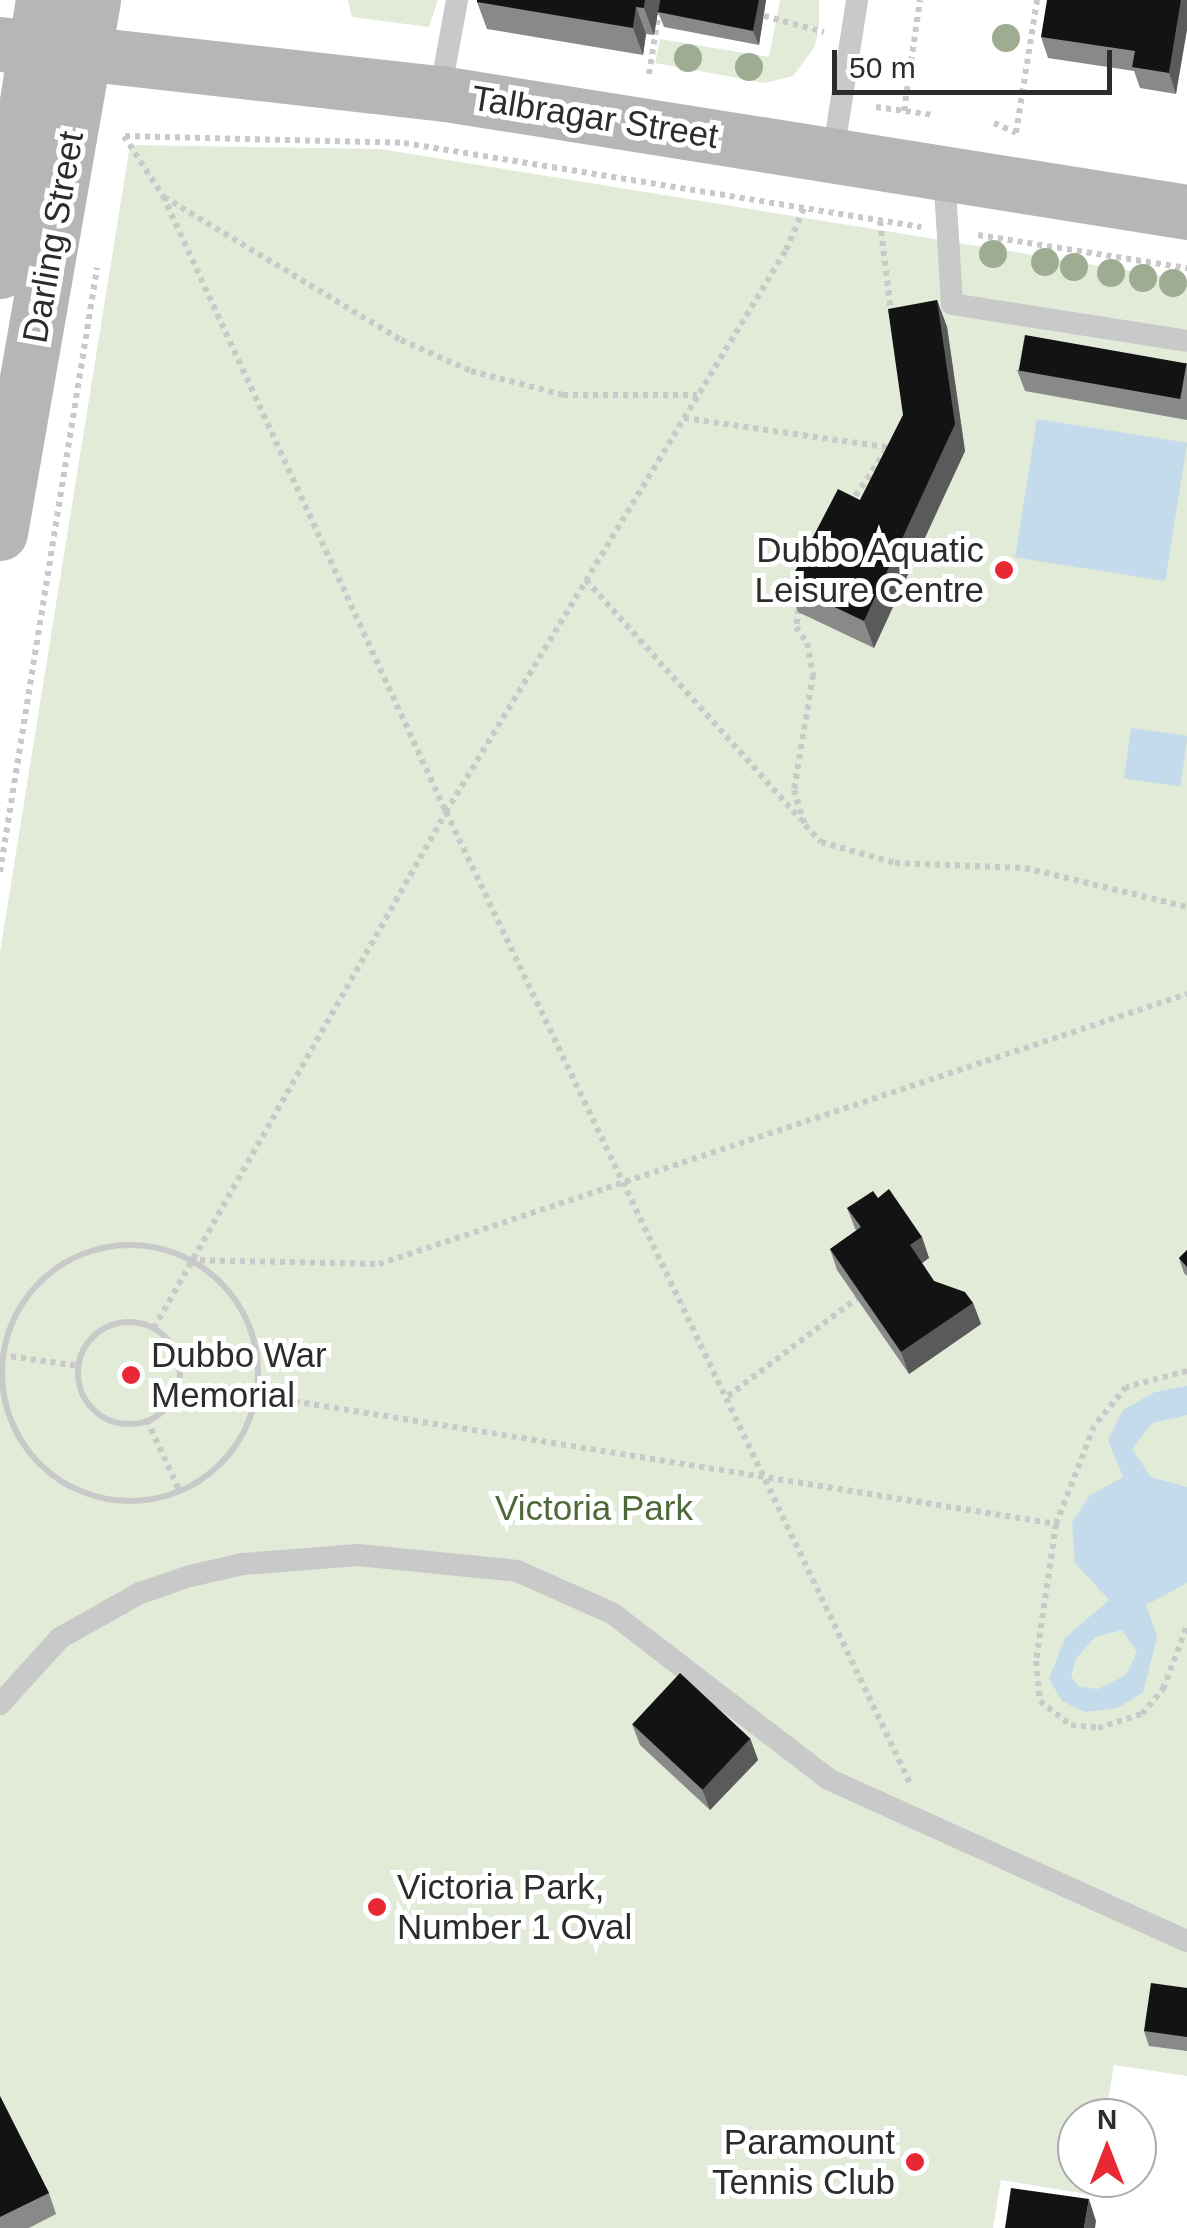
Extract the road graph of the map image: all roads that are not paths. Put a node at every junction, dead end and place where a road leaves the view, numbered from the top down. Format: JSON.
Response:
{"nodes":[{"id":1,"x":93,"y":0,"type":"edge"},
{"id":2,"x":457,"y":0,"type":"edge"},
{"id":3,"x":857,"y":0,"type":"edge"},
{"id":4,"x":41,"y":38,"type":"edge"},
{"id":5,"x":440,"y":93,"type":"junction"},
{"id":6,"x":832,"y":154,"type":"junction"},
{"id":7,"x":944,"y":172,"type":"junction"},
{"id":8,"x":1187,"y":212,"type":"edge"},
{"id":9,"x":0,"y":271,"type":"edge"},
{"id":10,"x":1187,"y":341,"type":"edge"},
{"id":11,"x":0,"y":533,"type":"edge"},
{"id":12,"x":0,"y":1704,"type":"edge"},
{"id":13,"x":1187,"y":1941,"type":"edge"}],
"edges":[{"from":1,"to":4,"type":"street","name":"Darling Street"},
{"from":2,"to":5,"type":"lane"},
{"from":3,"to":6,"type":"lane"},
{"from":4,"to":5,"type":"street","name":"Talbragar Street"},
{"from":4,"to":9,"type":"street","name":"Darling Street"},
{"from":4,"to":11,"type":"street","name":"Darling Street"},
{"from":5,"to":6,"type":"street","name":"Talbragar Street"},
{"from":6,"to":7,"type":"street","name":"Talbragar Street"},
{"from":7,"to":8,"type":"street","name":"Talbragar Street"},
{"from":7,"to":10,"type":"lane"},
{"from":12,"to":13,"type":"lane"}]}
